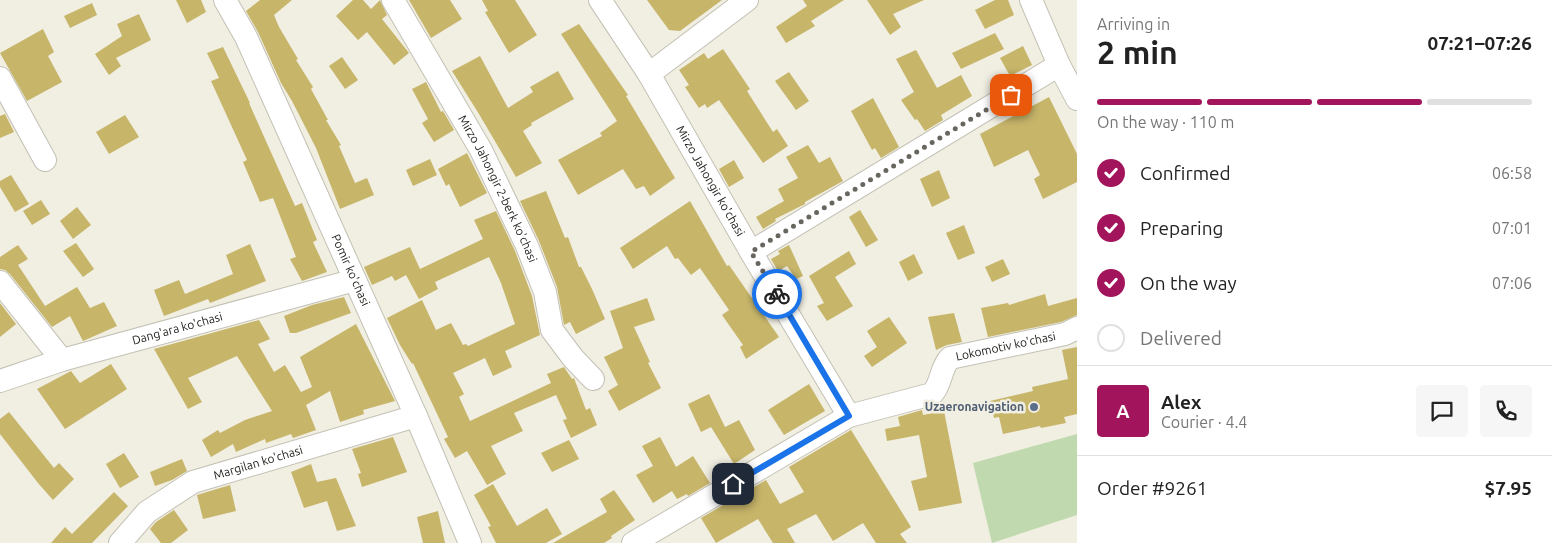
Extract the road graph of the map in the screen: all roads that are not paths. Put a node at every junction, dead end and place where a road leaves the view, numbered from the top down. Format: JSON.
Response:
{"nodes":[{"id":1,"x":225,"y":0,"type":"edge"},
{"id":2,"x":393,"y":0,"type":"edge"},
{"id":3,"x":600,"y":0,"type":"edge"},
{"id":4,"x":747,"y":0,"type":"edge"},
{"id":5,"x":1031,"y":0,"type":"edge"},
{"id":6,"x":1060,"y":65,"type":"junction"},
{"id":7,"x":649,"y":74,"type":"junction"},
{"id":8,"x":0,"y":78,"type":"edge"},
{"id":9,"x":1077,"y":99,"type":"edge"},
{"id":10,"x":45,"y":160,"type":"dead end"},
{"id":11,"x":751,"y":252,"type":"junction"},
{"id":12,"x":355,"y":280,"type":"junction"},
{"id":13,"x":0,"y":282,"type":"edge"},
{"id":14,"x":1077,"y":328,"type":"edge"},
{"id":15,"x":62,"y":360,"type":"junction"},
{"id":16,"x":593,"y":379,"type":"dead end"},
{"id":17,"x":0,"y":381,"type":"edge"},
{"id":18,"x":416,"y":416,"type":"junction"},
{"id":19,"x":849,"y":416,"type":"junction"},
{"id":20,"x":120,"y":543,"type":"edge"},
{"id":21,"x":470,"y":543,"type":"edge"},
{"id":22,"x":634,"y":543,"type":"edge"}],
"edges":[{"from":1,"to":12,"type":"street","name":"Pomir ko'chasi"},
{"from":2,"to":16,"type":"street","name":"Mirzo Jahongir 2-berk ko'chasi"},
{"from":3,"to":7,"type":"street","name":"Mirzo Jahongir ko'chasi"},
{"from":4,"to":7,"type":"street"},
{"from":5,"to":6,"type":"street"},
{"from":6,"to":9,"type":"street"},
{"from":6,"to":11,"type":"street"},
{"from":7,"to":11,"type":"street","name":"Mirzo Jahongir ko'chasi"},
{"from":8,"to":10,"type":"street"},
{"from":11,"to":19,"type":"street","name":"Mirzo Jahongir ko'chasi"},
{"from":12,"to":15,"type":"street","name":"Dang'ara ko'chasi"},
{"from":12,"to":18,"type":"street","name":"Pomir ko'chasi"},
{"from":13,"to":15,"type":"street"},
{"from":14,"to":19,"type":"street","name":"Lokomotiv ko'chasi"},
{"from":15,"to":17,"type":"street","name":"Dang'ara ko'chasi"},
{"from":18,"to":20,"type":"street","name":"Margilan ko'chasi"},
{"from":18,"to":21,"type":"street","name":"Pomir ko'chasi"},
{"from":19,"to":22,"type":"street","name":"Lokomotiv ko'chasi"}]}
